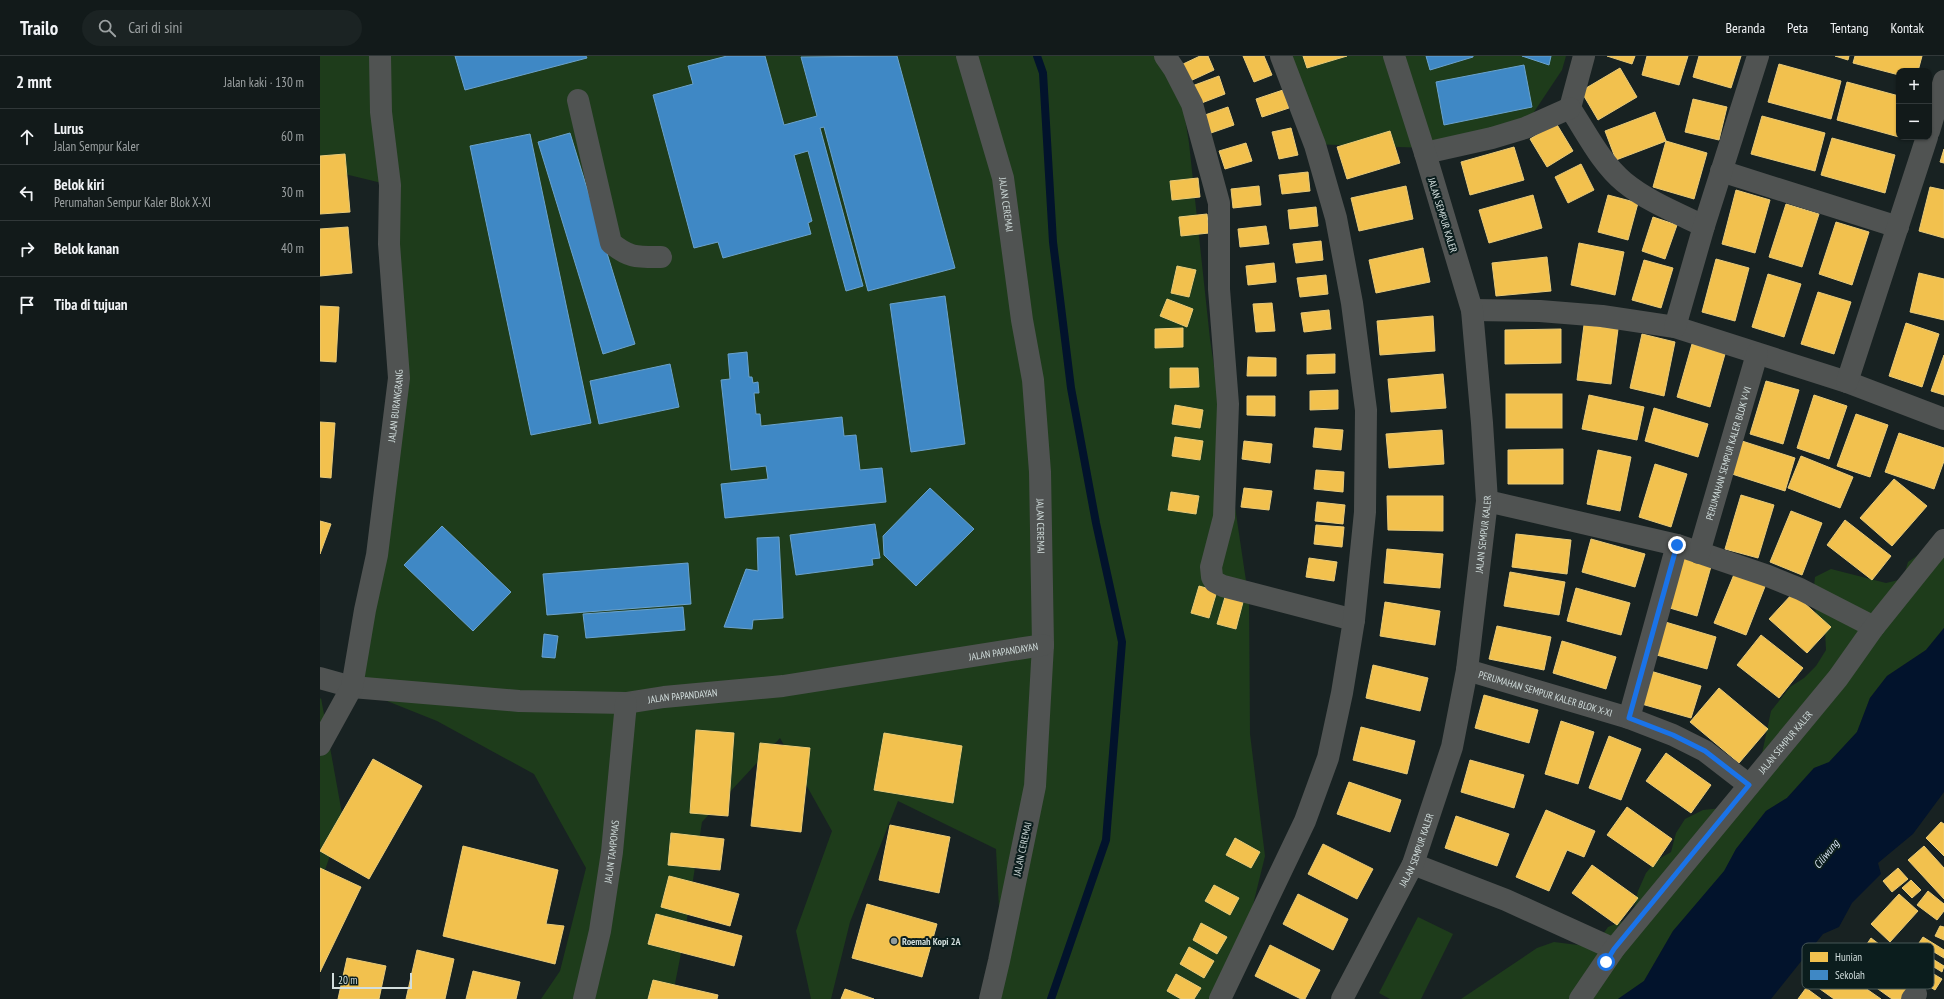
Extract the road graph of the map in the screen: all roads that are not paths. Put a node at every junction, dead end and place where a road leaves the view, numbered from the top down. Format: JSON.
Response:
{"nodes":[{"id":1,"x":380,"y":56,"type":"edge"},
{"id":2,"x":967,"y":56,"type":"edge"},
{"id":3,"x":1165,"y":56,"type":"edge"},
{"id":4,"x":1280,"y":56,"type":"edge"},
{"id":5,"x":1394,"y":56,"type":"edge"},
{"id":6,"x":1584,"y":56,"type":"edge"},
{"id":7,"x":1758,"y":56,"type":"edge"},
{"id":8,"x":1944,"y":81,"type":"edge"},
{"id":9,"x":578,"y":100,"type":"dead end"},
{"id":10,"x":1570,"y":108,"type":"junction"},
{"id":11,"x":1932,"y":121,"type":"edge"},
{"id":12,"x":1926,"y":140,"type":"edge"},
{"id":13,"x":1425,"y":153,"type":"junction"},
{"id":14,"x":1721,"y":171,"type":"junction"},
{"id":15,"x":1704,"y":226,"type":"junction"},
{"id":16,"x":1898,"y":227,"type":"junction"},
{"id":17,"x":660,"y":256,"type":"dead end"},
{"id":18,"x":1472,"y":310,"type":"junction"},
{"id":19,"x":1675,"y":328,"type":"junction"},
{"id":20,"x":1757,"y":354,"type":"junction"},
{"id":21,"x":1847,"y":382,"type":"junction"},
{"id":22,"x":1944,"y":418,"type":"edge"},
{"id":23,"x":1487,"y":501,"type":"junction"},
{"id":24,"x":1944,"y":540,"type":"edge"},
{"id":25,"x":1677,"y":545,"type":"junction"},
{"id":26,"x":1699,"y":553,"type":"junction"},
{"id":27,"x":1354,"y":620,"type":"junction"},
{"id":28,"x":1874,"y":627,"type":"junction"},
{"id":29,"x":1043,"y":644,"type":"junction"},
{"id":30,"x":1467,"y":670,"type":"junction"},
{"id":31,"x":320,"y":678,"type":"edge"},
{"id":32,"x":352,"y":687,"type":"junction"},
{"id":33,"x":626,"y":703,"type":"junction"},
{"id":34,"x":1629,"y":718,"type":"junction"},
{"id":35,"x":320,"y":745,"type":"edge"},
{"id":36,"x":1749,"y":785,"type":"junction"},
{"id":37,"x":1413,"y":864,"type":"junction"},
{"id":38,"x":1614,"y":949,"type":"junction"},
{"id":39,"x":584,"y":999,"type":"edge"},
{"id":40,"x":990,"y":999,"type":"edge"},
{"id":41,"x":1220,"y":999,"type":"edge"},
{"id":42,"x":1342,"y":999,"type":"edge"},
{"id":43,"x":1580,"y":999,"type":"edge"}],
"edges":[{"from":1,"to":32,"type":"street","name":"JALAN BURANGRANG"},
{"from":2,"to":29,"type":"street","name":"JALAN CEREMAI"},
{"from":3,"to":27,"type":"street"},
{"from":4,"to":27,"type":"street"},
{"from":5,"to":13,"type":"street","name":"JALAN SEMPUR KALER"},
{"from":6,"to":10,"type":"street"},
{"from":7,"to":14,"type":"street"},
{"from":8,"to":11,"type":"street"},
{"from":9,"to":17,"type":"street"},
{"from":10,"to":13,"type":"street"},
{"from":10,"to":15,"type":"street"},
{"from":12,"to":16,"type":"street"},
{"from":13,"to":18,"type":"street","name":"JALAN SEMPUR KALER"},
{"from":14,"to":15,"type":"street"},
{"from":14,"to":16,"type":"street"},
{"from":15,"to":19,"type":"street"},
{"from":16,"to":21,"type":"street"},
{"from":18,"to":19,"type":"street"},
{"from":18,"to":23,"type":"street","name":"JALAN SEMPUR KALER"},
{"from":19,"to":20,"type":"street"},
{"from":20,"to":21,"type":"street"},
{"from":20,"to":26,"type":"street","name":"PERUMAHAN SEMPUR KALER BLOK V-VI"},
{"from":21,"to":22,"type":"street"},
{"from":23,"to":25,"type":"street"},
{"from":23,"to":30,"type":"street","name":"JALAN SEMPUR KALER"},
{"from":24,"to":28,"type":"street","name":"JALAN SEMPUR KALER"},
{"from":25,"to":26,"type":"street"},
{"from":25,"to":34,"type":"street"},
{"from":26,"to":28,"type":"street"},
{"from":27,"to":41,"type":"street"},
{"from":28,"to":36,"type":"street","name":"JALAN SEMPUR KALER"},
{"from":29,"to":33,"type":"street","name":"JALAN PAPANDAYAN"},
{"from":29,"to":40,"type":"street","name":"JALAN CEREMAI"},
{"from":30,"to":34,"type":"street","name":"PERUMAHAN SEMPUR KALER BLOK X-XI"},
{"from":30,"to":37,"type":"street","name":"JALAN SEMPUR KALER"},
{"from":31,"to":32,"type":"street","name":"JALAN PAPANDAYAN"},
{"from":32,"to":33,"type":"street","name":"JALAN PAPANDAYAN"},
{"from":32,"to":35,"type":"street","name":"JALAN BURANGRANG"},
{"from":33,"to":39,"type":"street","name":"JALAN TAMPOMAS"},
{"from":34,"to":36,"type":"street","name":"PERUMAHAN SEMPUR KALER BLOK X-XI"},
{"from":36,"to":38,"type":"street","name":"JALAN SEMPUR KALER"},
{"from":37,"to":38,"type":"street"},
{"from":37,"to":42,"type":"street","name":"JALAN SEMPUR KALER"},
{"from":38,"to":43,"type":"street","name":"JALAN SEMPUR KALER"}]}
